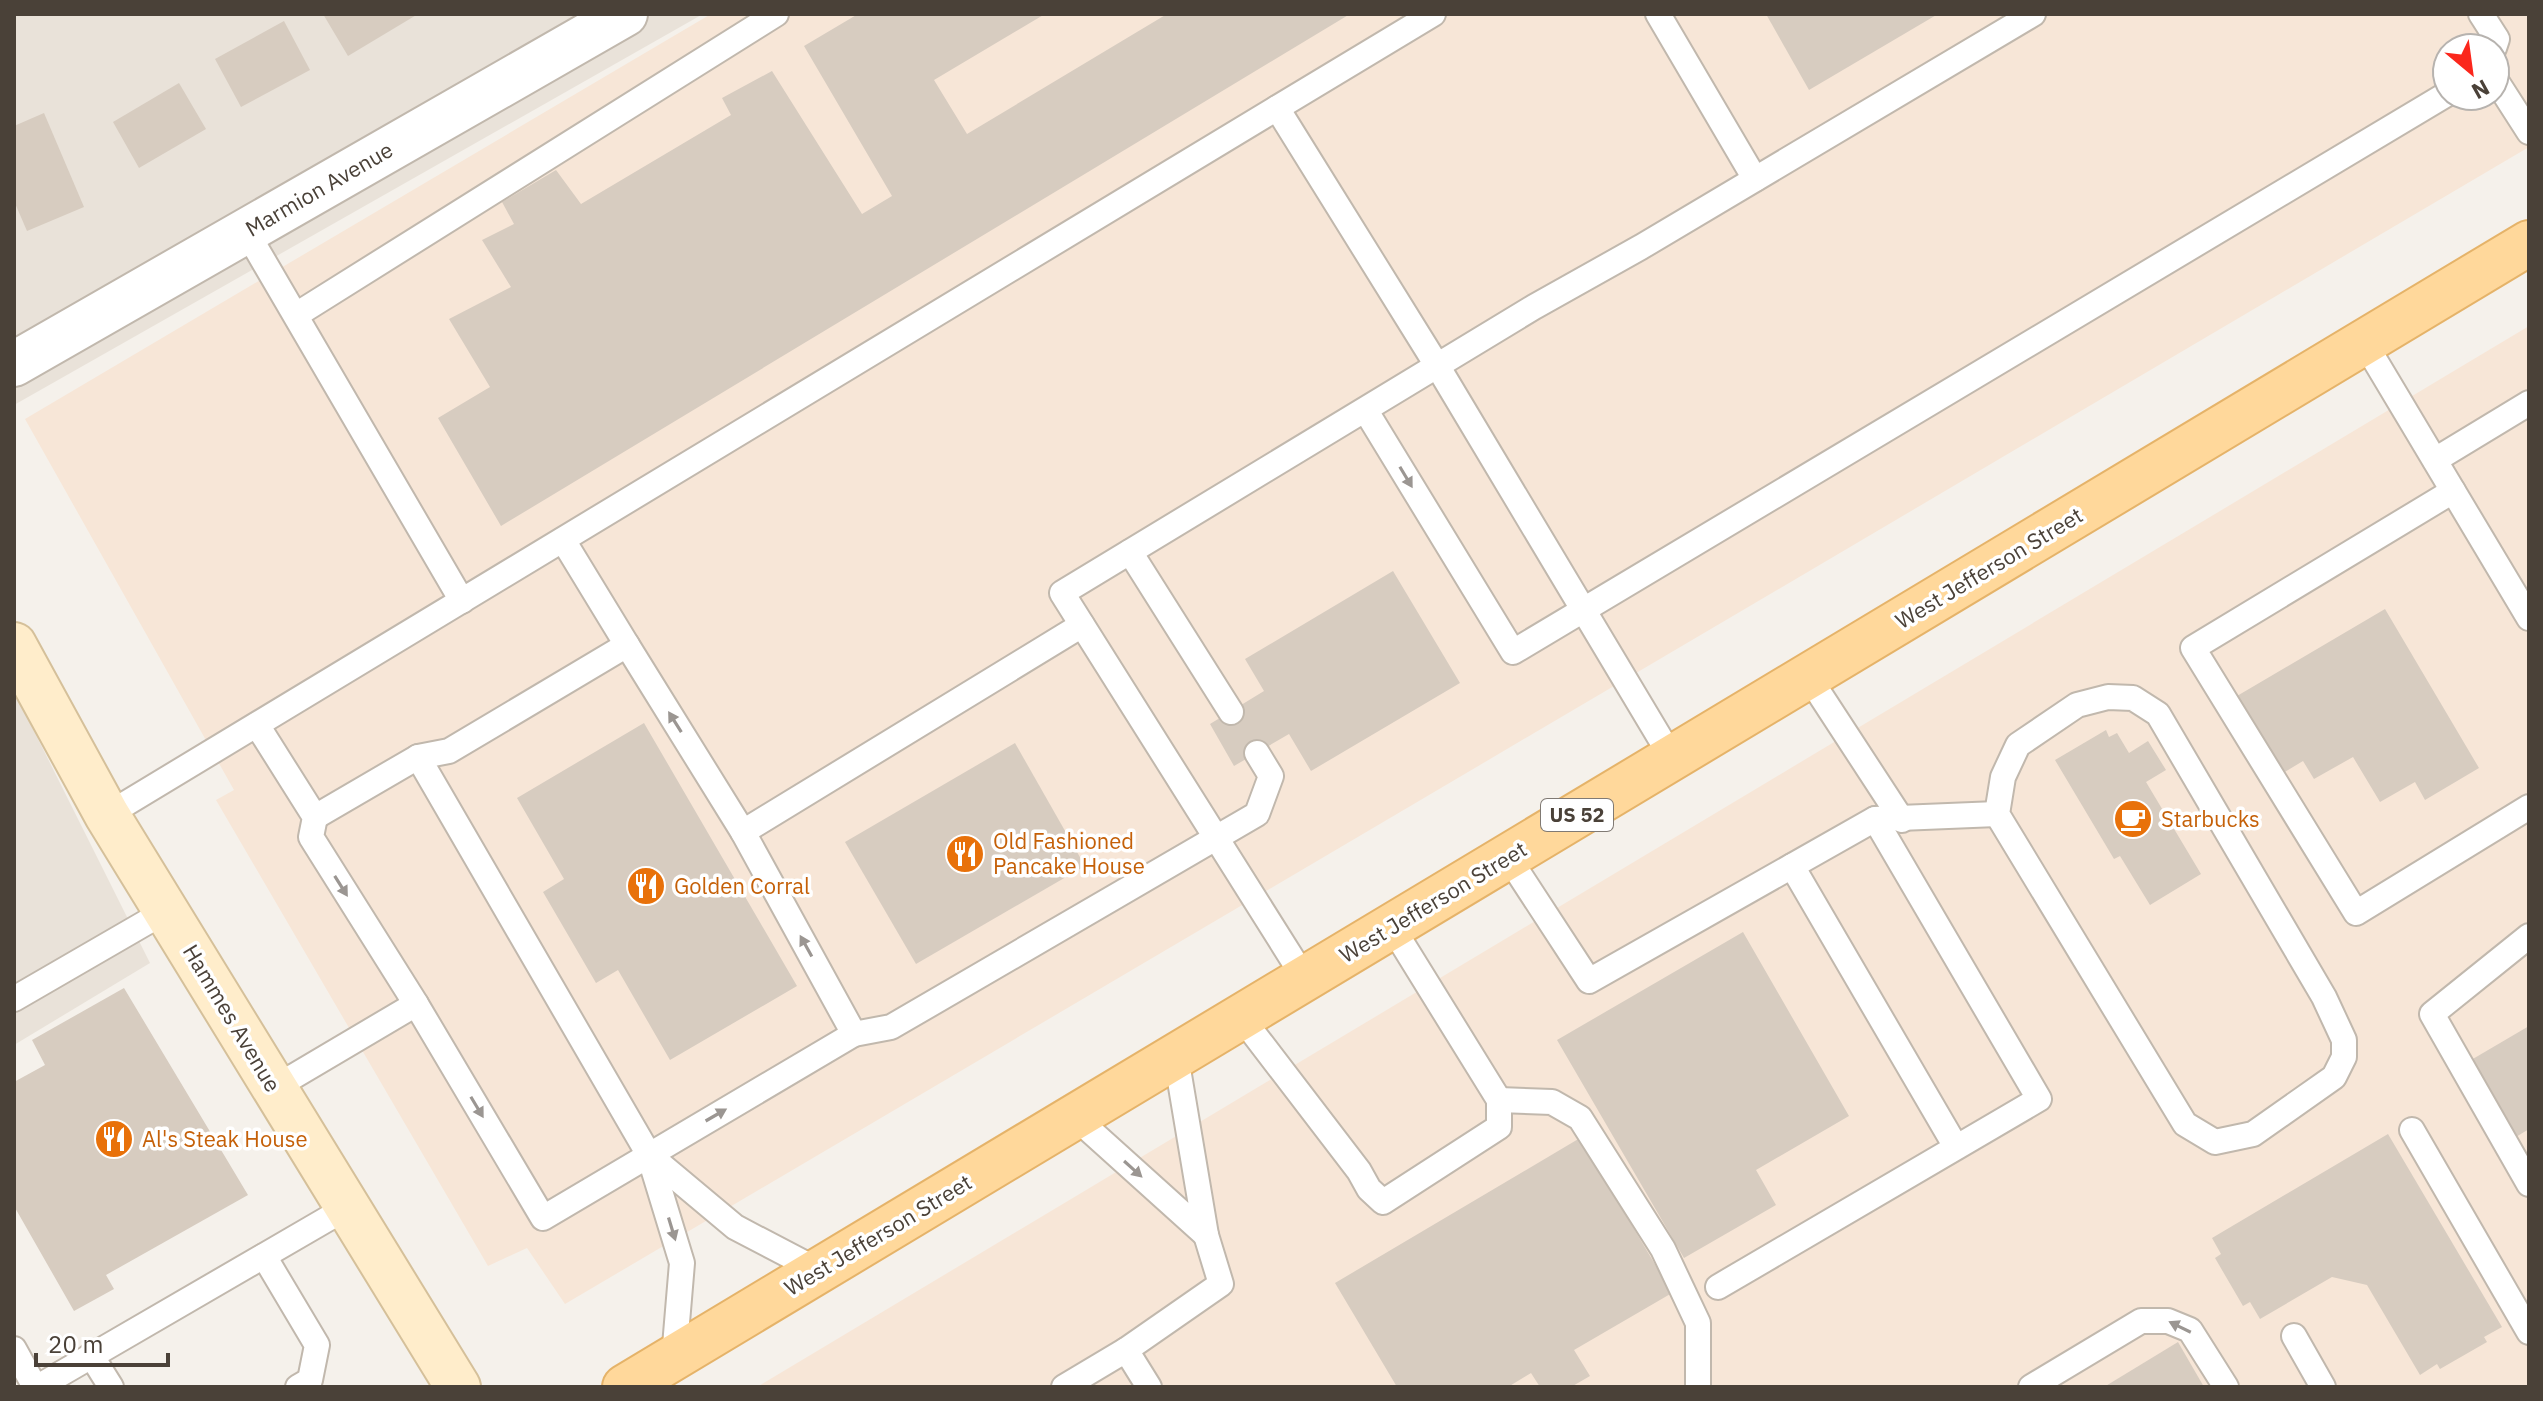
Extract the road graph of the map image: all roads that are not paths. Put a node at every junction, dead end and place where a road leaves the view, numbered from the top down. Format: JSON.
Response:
{"nodes":[{"id":1,"x":625,"y":14,"type":"edge"},
{"id":2,"x":776,"y":14,"type":"edge"},
{"id":3,"x":1433,"y":14,"type":"edge"},
{"id":4,"x":1658,"y":14,"type":"edge"},
{"id":5,"x":2033,"y":14,"type":"edge"},
{"id":6,"x":2481,"y":14,"type":"edge"},
{"id":7,"x":2493,"y":32,"type":"edge"},
{"id":8,"x":2431,"y":104,"type":"edge"},
{"id":9,"x":2511,"y":104,"type":"edge"},
{"id":10,"x":1277,"y":108,"type":"junction"},
{"id":11,"x":2529,"y":132,"type":"edge"},
{"id":12,"x":1755,"y":179,"type":"junction"},
{"id":13,"x":246,"y":231,"type":"junction"},
{"id":14,"x":2529,"y":243,"type":"edge"},
{"id":15,"x":296,"y":315,"type":"junction"},
{"id":16,"x":2364,"y":342,"type":"junction"},
{"id":17,"x":14,"y":364,"type":"edge"},
{"id":18,"x":1438,"y":367,"type":"junction"},
{"id":19,"x":2529,"y":403,"type":"edge"},
{"id":20,"x":1366,"y":411,"type":"junction"},
{"id":21,"x":2435,"y":460,"type":"junction"},
{"id":22,"x":2453,"y":491,"type":"junction"},
{"id":23,"x":563,"y":540,"type":"junction"},
{"id":24,"x":1130,"y":552,"type":"junction"},
{"id":25,"x":462,"y":601,"type":"junction"},
{"id":26,"x":1583,"y":610,"type":"junction"},
{"id":27,"x":2529,"y":618,"type":"edge"},
{"id":28,"x":1082,"y":625,"type":"junction"},
{"id":29,"x":14,"y":645,"type":"edge"},
{"id":30,"x":627,"y":645,"type":"junction"},
{"id":31,"x":1808,"y":676,"type":"junction"},
{"id":32,"x":1231,"y":712,"type":"dead end"},
{"id":33,"x":257,"y":725,"type":"junction"},
{"id":34,"x":1257,"y":753,"type":"dead end"},
{"id":35,"x":418,"y":757,"type":"junction"},
{"id":36,"x":1672,"y":758,"type":"junction"},
{"id":37,"x":2529,"y":807,"type":"edge"},
{"id":38,"x":1997,"y":814,"type":"junction"},
{"id":39,"x":107,"y":815,"type":"junction"},
{"id":40,"x":315,"y":817,"type":"junction"},
{"id":41,"x":1875,"y":819,"type":"junction"},
{"id":42,"x":1902,"y":820,"type":"junction"},
{"id":43,"x":743,"y":832,"type":"junction"},
{"id":44,"x":1217,"y":838,"type":"junction"},
{"id":45,"x":1508,"y":857,"type":"junction"},
{"id":46,"x":1792,"y":866,"type":"junction"},
{"id":47,"x":166,"y":911,"type":"junction"},
{"id":48,"x":1392,"y":927,"type":"junction"},
{"id":49,"x":2529,"y":936,"type":"edge"},
{"id":50,"x":1305,"y":979,"type":"junction"},
{"id":51,"x":14,"y":999,"type":"edge"},
{"id":52,"x":416,"y":1004,"type":"junction"},
{"id":53,"x":1241,"y":1017,"type":"junction"},
{"id":54,"x":854,"y":1034,"type":"junction"},
{"id":55,"x":1176,"y":1057,"type":"junction"},
{"id":56,"x":274,"y":1088,"type":"junction"},
{"id":57,"x":1499,"y":1100,"type":"junction"},
{"id":58,"x":1075,"y":1117,"type":"junction"},
{"id":59,"x":2412,"y":1130,"type":"dead end"},
{"id":60,"x":1956,"y":1147,"type":"junction"},
{"id":61,"x":649,"y":1155,"type":"junction"},
{"id":62,"x":2529,"y":1184,"type":"edge"},
{"id":63,"x":348,"y":1207,"type":"junction"},
{"id":64,"x":1206,"y":1235,"type":"junction"},
{"id":65,"x":264,"y":1256,"type":"junction"},
{"id":66,"x":819,"y":1271,"type":"junction"},
{"id":67,"x":1718,"y":1287,"type":"dead end"},
{"id":68,"x":2529,"y":1332,"type":"edge"},
{"id":69,"x":2294,"y":1336,"type":"dead end"},
{"id":70,"x":14,"y":1349,"type":"edge"},
{"id":71,"x":1126,"y":1350,"type":"junction"},
{"id":72,"x":91,"y":1355,"type":"junction"},
{"id":73,"x":674,"y":1358,"type":"junction"},
{"id":74,"x":37,"y":1387,"type":"edge"},
{"id":75,"x":111,"y":1387,"type":"edge"},
{"id":76,"x":298,"y":1387,"type":"edge"},
{"id":77,"x":458,"y":1387,"type":"edge"},
{"id":78,"x":625,"y":1387,"type":"edge"},
{"id":79,"x":1064,"y":1387,"type":"edge"},
{"id":80,"x":1149,"y":1387,"type":"edge"},
{"id":81,"x":1698,"y":1387,"type":"edge"},
{"id":82,"x":2031,"y":1387,"type":"edge"},
{"id":83,"x":2226,"y":1387,"type":"edge"},
{"id":84,"x":2323,"y":1387,"type":"edge"}],
"edges":[{"from":1,"to":13,"type":"street","name":"Marmion Avenue"},
{"from":2,"to":15,"type":"lane"},
{"from":3,"to":10,"type":"lane"},
{"from":4,"to":12,"type":"lane"},
{"from":5,"to":12,"type":"lane"},
{"from":6,"to":7,"type":"lane"},
{"from":8,"to":26,"type":"lane"},
{"from":9,"to":11,"type":"lane"},
{"from":10,"to":18,"type":"lane"},
{"from":10,"to":23,"type":"lane"},
{"from":12,"to":18,"type":"lane"},
{"from":13,"to":15,"type":"lane"},
{"from":13,"to":17,"type":"street","name":"Marmion Avenue"},
{"from":14,"to":16,"type":"main road","name":"West Jefferson Street","number":"US 52"},
{"from":15,"to":25,"type":"lane"},
{"from":16,"to":21,"type":"lane"},
{"from":16,"to":31,"type":"main road","name":"West Jefferson Street","number":"US 52"},
{"from":18,"to":20,"type":"lane"},
{"from":18,"to":26,"type":"lane"},
{"from":19,"to":21,"type":"lane"},
{"from":20,"to":24,"type":"lane"},
{"from":20,"to":26,"type":"lane","one_way":true},
{"from":21,"to":22,"type":"lane"},
{"from":22,"to":27,"type":"lane"},
{"from":22,"to":37,"type":"lane"},
{"from":23,"to":25,"type":"lane"},
{"from":23,"to":30,"type":"lane"},
{"from":24,"to":28,"type":"lane"},
{"from":24,"to":32,"type":"lane"},
{"from":25,"to":33,"type":"lane"},
{"from":26,"to":36,"type":"lane"},
{"from":28,"to":43,"type":"lane"},
{"from":28,"to":44,"type":"lane"},
{"from":29,"to":39,"type":"street","name":"Hammes Avenue"},
{"from":30,"to":35,"type":"lane"},
{"from":43,"to":30,"type":"lane","one_way":true},
{"from":31,"to":36,"type":"main road","name":"West Jefferson Street","number":"US 52"},
{"from":31,"to":42,"type":"lane"},
{"from":33,"to":39,"type":"lane"},
{"from":33,"to":40,"type":"lane"},
{"from":34,"to":44,"type":"lane"},
{"from":35,"to":40,"type":"lane"},
{"from":35,"to":61,"type":"lane"},
{"from":36,"to":45,"type":"main road","name":"West Jefferson Street","number":"US 52"},
{"from":38,"to":38,"type":"lane"},
{"from":38,"to":42,"type":"lane"},
{"from":39,"to":47,"type":"street","name":"Hammes Avenue"},
{"from":40,"to":52,"type":"lane","one_way":true},
{"from":41,"to":42,"type":"lane"},
{"from":41,"to":46,"type":"lane"},
{"from":41,"to":60,"type":"lane"},
{"from":54,"to":43,"type":"lane","one_way":true},
{"from":44,"to":50,"type":"lane"},
{"from":44,"to":54,"type":"lane"},
{"from":45,"to":46,"type":"lane"},
{"from":45,"to":48,"type":"main road","name":"West Jefferson Street","number":"US 52"},
{"from":46,"to":60,"type":"lane"},
{"from":47,"to":51,"type":"lane"},
{"from":47,"to":56,"type":"street","name":"Hammes Avenue"},
{"from":48,"to":50,"type":"main road","name":"West Jefferson Street","number":"US 52"},
{"from":48,"to":57,"type":"lane"},
{"from":49,"to":62,"type":"lane"},
{"from":50,"to":53,"type":"main road","name":"West Jefferson Street","number":"US 52"},
{"from":52,"to":56,"type":"lane"},
{"from":52,"to":61,"type":"lane","one_way":true},
{"from":53,"to":55,"type":"main road","name":"West Jefferson Street","number":"US 52"},
{"from":53,"to":57,"type":"lane"},
{"from":61,"to":54,"type":"lane","one_way":true},
{"from":55,"to":58,"type":"main road","name":"West Jefferson Street","number":"US 52"},
{"from":55,"to":64,"type":"lane"},
{"from":56,"to":63,"type":"street","name":"Hammes Avenue"},
{"from":57,"to":81,"type":"lane"},
{"from":58,"to":64,"type":"lane","one_way":true},
{"from":58,"to":66,"type":"main road","name":"West Jefferson Street","number":"US 52"},
{"from":59,"to":68,"type":"lane"},
{"from":60,"to":67,"type":"lane"},
{"from":61,"to":66,"type":"lane"},
{"from":61,"to":73,"type":"lane","one_way":true},
{"from":63,"to":65,"type":"lane"},
{"from":63,"to":77,"type":"street","name":"Hammes Avenue"},
{"from":64,"to":71,"type":"lane"},
{"from":65,"to":72,"type":"lane"},
{"from":65,"to":76,"type":"lane"},
{"from":66,"to":73,"type":"main road","name":"West Jefferson Street","number":"US 52"},
{"from":69,"to":84,"type":"lane"},
{"from":70,"to":74,"type":"lane"},
{"from":71,"to":79,"type":"lane"},
{"from":71,"to":80,"type":"lane"},
{"from":72,"to":74,"type":"lane"},
{"from":72,"to":75,"type":"lane"},
{"from":73,"to":78,"type":"main road","name":"West Jefferson Street","number":"US 52"},
{"from":83,"to":82,"type":"lane","one_way":true}]}
